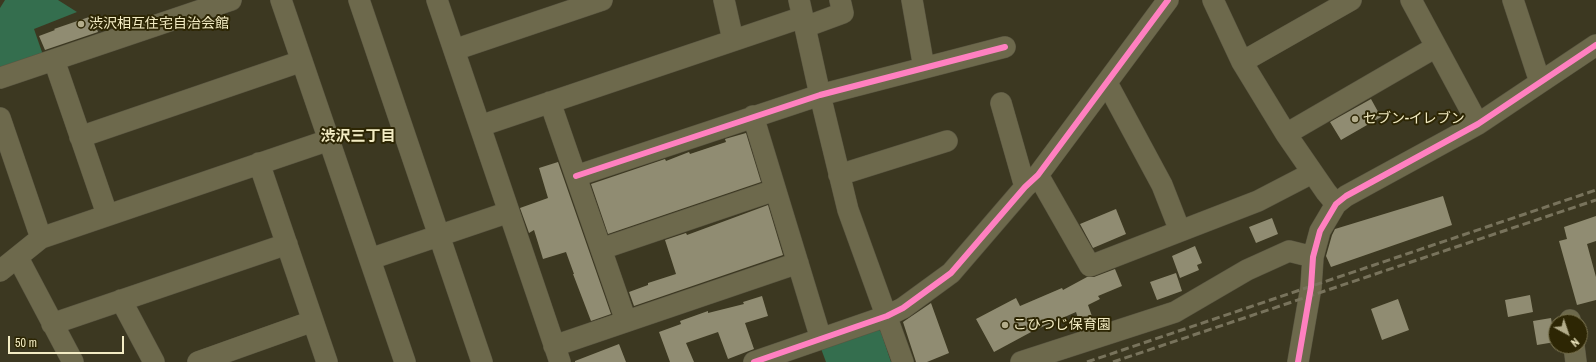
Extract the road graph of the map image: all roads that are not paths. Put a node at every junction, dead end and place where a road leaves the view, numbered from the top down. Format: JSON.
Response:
{"nodes":[{"id":1,"x":231,"y":0,"type":"edge"},
{"id":2,"x":281,"y":0,"type":"edge"},
{"id":3,"x":359,"y":0,"type":"edge"},
{"id":4,"x":437,"y":0,"type":"edge"},
{"id":5,"x":602,"y":0,"type":"edge"},
{"id":6,"x":724,"y":0,"type":"edge"},
{"id":7,"x":840,"y":0,"type":"edge"},
{"id":8,"x":912,"y":0,"type":"edge"},
{"id":9,"x":1168,"y":0,"type":"edge"},
{"id":10,"x":1213,"y":0,"type":"edge"},
{"id":11,"x":1351,"y":0,"type":"edge"},
{"id":12,"x":1411,"y":0,"type":"edge"},
{"id":13,"x":1513,"y":0,"type":"edge"},
{"id":14,"x":802,"y":14,"type":"edge"},
{"id":15,"x":733,"y":40,"type":"junction"},
{"id":16,"x":1596,"y":45,"type":"edge"},
{"id":17,"x":1436,"y":46,"type":"junction"},
{"id":18,"x":1005,"y":47,"type":"dead end"},
{"id":19,"x":454,"y":50,"type":"junction"},
{"id":20,"x":54,"y":60,"type":"junction"},
{"id":21,"x":302,"y":61,"type":"junction"},
{"id":22,"x":1242,"y":62,"type":"junction"},
{"id":23,"x":924,"y":68,"type":"junction"},
{"id":24,"x":0,"y":78,"type":"edge"},
{"id":25,"x":1540,"y":82,"type":"junction"},
{"id":26,"x":1107,"y":83,"type":"junction"},
{"id":27,"x":820,"y":95,"type":"junction"},
{"id":28,"x":550,"y":102,"type":"junction"},
{"id":29,"x":1001,"y":103,"type":"dead end"},
{"id":30,"x":753,"y":116,"type":"junction"},
{"id":31,"x":0,"y":118,"type":"edge"},
{"id":32,"x":1478,"y":124,"type":"junction"},
{"id":33,"x":480,"y":126,"type":"junction"},
{"id":34,"x":1286,"y":134,"type":"junction"},
{"id":35,"x":80,"y":137,"type":"junction"},
{"id":36,"x":329,"y":140,"type":"junction"},
{"id":37,"x":947,"y":141,"type":"dead end"},
{"id":38,"x":259,"y":163,"type":"junction"},
{"id":39,"x":1312,"y":172,"type":"junction"},
{"id":40,"x":839,"y":175,"type":"junction"},
{"id":41,"x":576,"y":176,"type":"junction"},
{"id":42,"x":1032,"y":181,"type":"junction"},
{"id":43,"x":776,"y":190,"type":"junction"},
{"id":44,"x":1336,"y":204,"type":"junction"},
{"id":45,"x":509,"y":212,"type":"junction"},
{"id":46,"x":107,"y":214,"type":"junction"},
{"id":47,"x":1180,"y":231,"type":"junction"},
{"id":48,"x":440,"y":235,"type":"junction"},
{"id":49,"x":41,"y":238,"type":"junction"},
{"id":50,"x":287,"y":244,"type":"junction"},
{"id":51,"x":601,"y":250,"type":"junction"},
{"id":52,"x":1313,"y":257,"type":"junction"},
{"id":53,"x":18,"y":258,"type":"junction"},
{"id":54,"x":370,"y":259,"type":"junction"},
{"id":55,"x":798,"y":263,"type":"junction"},
{"id":56,"x":0,"y":271,"type":"edge"},
{"id":57,"x":121,"y":300,"type":"junction"},
{"id":58,"x":887,"y":316,"type":"junction"},
{"id":59,"x":313,"y":321,"type":"junction"},
{"id":60,"x":626,"y":321,"type":"junction"},
{"id":61,"x":52,"y":324,"type":"junction"},
{"id":62,"x":821,"y":339,"type":"junction"},
{"id":63,"x":557,"y":354,"type":"edge"},
{"id":64,"x":72,"y":362,"type":"edge"},
{"id":65,"x":154,"y":362,"type":"edge"},
{"id":66,"x":198,"y":362,"type":"edge"},
{"id":67,"x":327,"y":362,"type":"edge"},
{"id":68,"x":405,"y":362,"type":"edge"},
{"id":69,"x":482,"y":362,"type":"edge"},
{"id":70,"x":754,"y":362,"type":"edge"},
{"id":71,"x":903,"y":362,"type":"edge"},
{"id":72,"x":1022,"y":362,"type":"edge"},
{"id":73,"x":1298,"y":362,"type":"edge"}],
"edges":[{"from":1,"to":20,"type":"street"},
{"from":2,"to":21,"type":"street"},
{"from":3,"to":48,"type":"street"},
{"from":4,"to":19,"type":"street"},
{"from":5,"to":19,"type":"street"},
{"from":6,"to":15,"type":"street"},
{"from":7,"to":14,"type":"street"},
{"from":8,"to":23,"type":"street"},
{"from":9,"to":26,"type":"street"},
{"from":10,"to":22,"type":"street"},
{"from":11,"to":22,"type":"street"},
{"from":12,"to":17,"type":"street"},
{"from":13,"to":25,"type":"street"},
{"from":14,"to":15,"type":"street"},
{"from":14,"to":27,"type":"street"},
{"from":15,"to":28,"type":"street"},
{"from":16,"to":25,"type":"street"},
{"from":17,"to":32,"type":"street"},
{"from":17,"to":34,"type":"street"},
{"from":18,"to":23,"type":"street"},
{"from":19,"to":33,"type":"street"},
{"from":20,"to":24,"type":"street"},
{"from":20,"to":35,"type":"street"},
{"from":21,"to":35,"type":"street"},
{"from":21,"to":36,"type":"street"},
{"from":22,"to":34,"type":"street"},
{"from":23,"to":27,"type":"street"},
{"from":25,"to":32,"type":"street"},
{"from":26,"to":42,"type":"street"},
{"from":26,"to":47,"type":"street"},
{"from":27,"to":30,"type":"street"},
{"from":27,"to":40,"type":"street"},
{"from":28,"to":33,"type":"street"},
{"from":28,"to":41,"type":"street"},
{"from":29,"to":42,"type":"street"},
{"from":30,"to":41,"type":"street"},
{"from":30,"to":43,"type":"street"},
{"from":31,"to":49,"type":"street"},
{"from":32,"to":44,"type":"street"},
{"from":33,"to":45,"type":"street"},
{"from":34,"to":39,"type":"street"},
{"from":35,"to":46,"type":"street"},
{"from":36,"to":38,"type":"street"},
{"from":36,"to":54,"type":"street"},
{"from":37,"to":40,"type":"street"},
{"from":38,"to":46,"type":"street"},
{"from":38,"to":50,"type":"street"},
{"from":39,"to":44,"type":"street"},
{"from":39,"to":47,"type":"street"},
{"from":40,"to":58,"type":"street"},
{"from":41,"to":51,"type":"street"},
{"from":42,"to":47,"type":"street"},
{"from":42,"to":58,"type":"street"},
{"from":43,"to":51,"type":"street"},
{"from":43,"to":55,"type":"street"},
{"from":44,"to":52,"type":"street"},
{"from":45,"to":48,"type":"street"},
{"from":45,"to":63,"type":"street"},
{"from":46,"to":49,"type":"street"},
{"from":48,"to":54,"type":"street"},
{"from":48,"to":69,"type":"street"},
{"from":49,"to":53,"type":"street"},
{"from":50,"to":57,"type":"street"},
{"from":50,"to":59,"type":"street"},
{"from":51,"to":60,"type":"street"},
{"from":52,"to":72,"type":"street"},
{"from":52,"to":73,"type":"street"},
{"from":53,"to":56,"type":"street"},
{"from":53,"to":61,"type":"street"},
{"from":54,"to":68,"type":"street"},
{"from":55,"to":60,"type":"street"},
{"from":55,"to":62,"type":"street"},
{"from":57,"to":61,"type":"street"},
{"from":57,"to":65,"type":"street"},
{"from":58,"to":62,"type":"street"},
{"from":58,"to":71,"type":"street"},
{"from":59,"to":66,"type":"street"},
{"from":59,"to":67,"type":"street"},
{"from":60,"to":63,"type":"street"},
{"from":61,"to":64,"type":"street"},
{"from":62,"to":70,"type":"street"}]}
